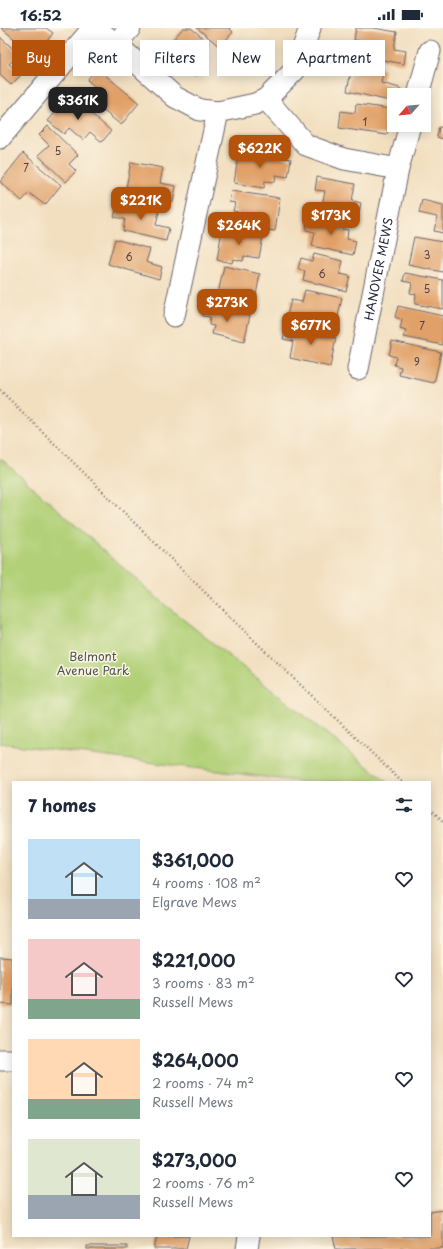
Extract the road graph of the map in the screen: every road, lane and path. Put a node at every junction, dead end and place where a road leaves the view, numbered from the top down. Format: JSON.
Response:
{"nodes":[{"id":1,"x":94,"y":28,"type":"edge"},
{"id":2,"x":310,"y":28,"type":"edge"},
{"id":3,"x":123,"y":36,"type":"edge"},
{"id":4,"x":430,"y":51,"type":"dead end"},
{"id":5,"x":420,"y":88,"type":"edge"},
{"id":6,"x":266,"y":99,"type":"junction"},
{"id":7,"x":218,"y":112,"type":"junction"},
{"id":8,"x":408,"y":132,"type":"edge"},
{"id":9,"x":0,"y":138,"type":"edge"},
{"id":10,"x":398,"y":169,"type":"junction"},
{"id":11,"x":174,"y":316,"type":"dead end"},
{"id":12,"x":358,"y":369,"type":"dead end"},
{"id":13,"x":0,"y":390,"type":"edge"},
{"id":14,"x":401,"y":781,"type":"edge"},
{"id":15,"x":431,"y":810,"type":"edge"},
{"id":16,"x":443,"y":821,"type":"edge"},
{"id":17,"x":0,"y":1060,"type":"edge"},
{"id":18,"x":12,"y":1060,"type":"edge"},
{"id":19,"x":249,"y":1237,"type":"edge"},
{"id":20,"x":247,"y":1249,"type":"edge"}],
"edges":[{"from":1,"to":3,"type":"street"},
{"from":1,"to":9,"type":"street"},
{"from":2,"to":6,"type":"street"},
{"from":3,"to":7,"type":"street"},
{"from":4,"to":5,"type":"street"},
{"from":6,"to":7,"type":"street"},
{"from":6,"to":10,"type":"street"},
{"from":7,"to":11,"type":"street"},
{"from":8,"to":10,"type":"street","name":"HANOVER MEWS"},
{"from":10,"to":12,"type":"street","name":"HANOVER MEWS"},
{"from":13,"to":14,"type":"path"},
{"from":15,"to":16,"type":"path"},
{"from":17,"to":18,"type":"street"},
{"from":19,"to":20,"type":"street"}]}
